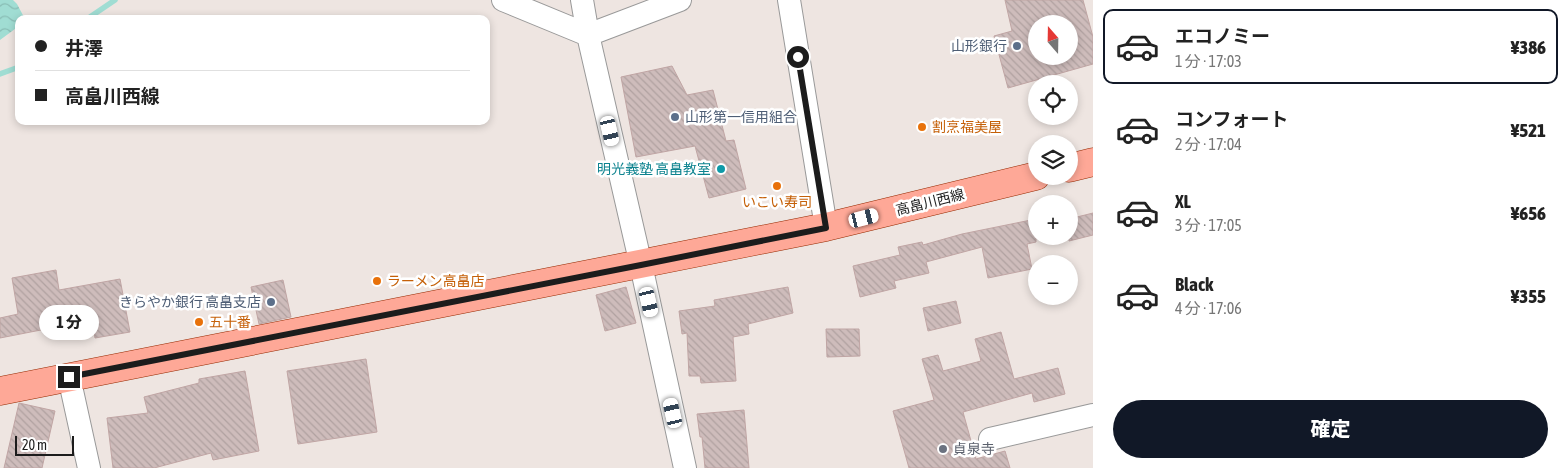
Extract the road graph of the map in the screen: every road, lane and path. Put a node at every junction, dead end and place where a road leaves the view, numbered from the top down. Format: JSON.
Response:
{"nodes":[{"id":1,"x":504,"y":0,"type":"edge"},
{"id":2,"x":582,"y":0,"type":"edge"},
{"id":3,"x":680,"y":0,"type":"edge"},
{"id":4,"x":789,"y":0,"type":"edge"},
{"id":5,"x":588,"y":35,"type":"junction"},
{"id":6,"x":1093,"y":162,"type":"edge"},
{"id":7,"x":1078,"y":166,"type":"edge"},
{"id":8,"x":1028,"y":178,"type":"edge"},
{"id":9,"x":826,"y":228,"type":"junction"},
{"id":10,"x":641,"y":265,"type":"junction"},
{"id":11,"x":69,"y":377,"type":"junction"},
{"id":12,"x":0,"y":391,"type":"edge"},
{"id":13,"x":1093,"y":415,"type":"edge"},
{"id":14,"x":990,"y":439,"type":"dead end"},
{"id":15,"x":89,"y":468,"type":"edge"},
{"id":16,"x":685,"y":468,"type":"edge"}],
"edges":[{"from":1,"to":5,"type":"street"},
{"from":2,"to":5,"type":"street"},
{"from":3,"to":5,"type":"street"},
{"from":4,"to":9,"type":"street"},
{"from":5,"to":10,"type":"street"},
{"from":6,"to":7,"type":"main road"},
{"from":8,"to":9,"type":"main road","name":"高畠川西線"},
{"from":9,"to":10,"type":"main road","name":"高畠川西線"},
{"from":10,"to":11,"type":"main road","name":"高畠川西線"},
{"from":10,"to":16,"type":"street"},
{"from":11,"to":12,"type":"main road","name":"高畠川西線"},
{"from":11,"to":15,"type":"street"},
{"from":13,"to":14,"type":"street"}]}
